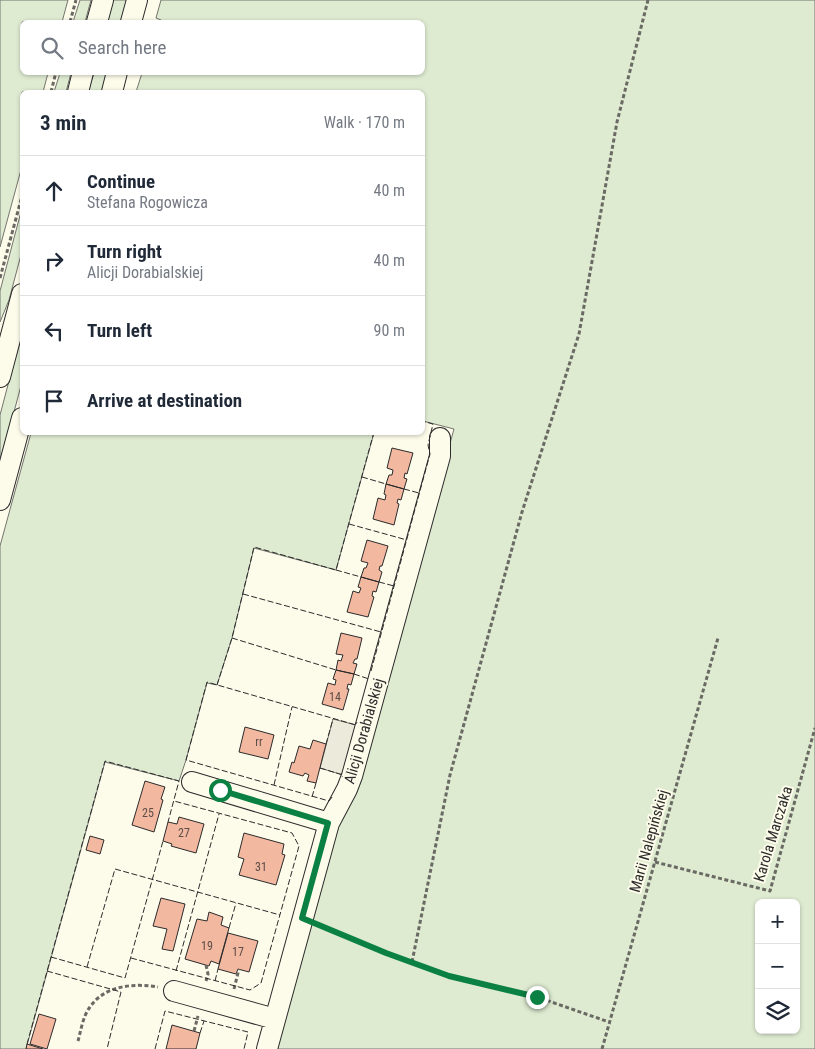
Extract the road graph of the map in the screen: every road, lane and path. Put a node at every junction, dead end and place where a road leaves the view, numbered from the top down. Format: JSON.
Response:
{"nodes":[{"id":1,"x":76,"y":0,"type":"edge"},
{"id":2,"x":103,"y":0,"type":"edge"},
{"id":3,"x":137,"y":0,"type":"edge"},
{"id":4,"x":648,"y":0,"type":"edge"},
{"id":5,"x":71,"y":20,"type":"edge"},
{"id":6,"x":98,"y":20,"type":"edge"},
{"id":7,"x":132,"y":20,"type":"edge"},
{"id":8,"x":55,"y":75,"type":"edge"},
{"id":9,"x":82,"y":75,"type":"edge"},
{"id":10,"x":116,"y":75,"type":"edge"},
{"id":11,"x":52,"y":90,"type":"edge"},
{"id":12,"x":78,"y":90,"type":"edge"},
{"id":13,"x":112,"y":90,"type":"edge"},
{"id":14,"x":20,"y":203,"type":"edge"},
{"id":15,"x":0,"y":278,"type":"edge"},
{"id":16,"x":20,"y":302,"type":"edge"},
{"id":17,"x":0,"y":377,"type":"edge"},
{"id":18,"x":20,"y":425,"type":"edge"},
{"id":19,"x":440,"y":438,"type":"dead end"},
{"id":20,"x":0,"y":500,"type":"edge"},
{"id":21,"x":718,"y":638,"type":"dead end"},
{"id":22,"x":815,"y":728,"type":"edge"},
{"id":23,"x":192,"y":782,"type":"dead end"},
{"id":24,"x":328,"y":823,"type":"junction"},
{"id":25,"x":655,"y":862,"type":"junction"},
{"id":26,"x":302,"y":918,"type":"junction"},
{"id":27,"x":412,"y":962,"type":"junction"},
{"id":28,"x":174,"y":991,"type":"joint"},
{"id":29,"x":275,"y":1019,"type":"junction"},
{"id":30,"x":609,"y":1022,"type":"junction"},
{"id":31,"x":78,"y":1041,"type":"dead end"},
{"id":32,"x":267,"y":1049,"type":"edge"},
{"id":33,"x":602,"y":1049,"type":"edge"}],
"edges":[{"from":1,"to":5,"type":"path"},
{"from":2,"to":6,"type":"street"},
{"from":3,"to":7,"type":"street"},
{"from":4,"to":27,"type":"path"},
{"from":8,"to":11,"type":"path"},
{"from":9,"to":12,"type":"street"},
{"from":10,"to":13,"type":"street"},
{"from":14,"to":15,"type":"path"},
{"from":16,"to":17,"type":"street"},
{"from":18,"to":20,"type":"street"},
{"from":19,"to":24,"type":"street","name":"Alicji Dorabialskiej"},
{"from":21,"to":25,"type":"path","name":"Marii Nalepińskiej"},
{"from":22,"to":25,"type":"path","name":"Karola Marczaka"},
{"from":23,"to":24,"type":"street"},
{"from":24,"to":26,"type":"street","name":"Alicji Dorabialskiej"},
{"from":25,"to":30,"type":"path","name":"Marii Nalepińskiej"},
{"from":26,"to":27,"type":"path"},
{"from":26,"to":29,"type":"street","name":"Alicji Dorabialskiej"},
{"from":27,"to":30,"type":"path"},
{"from":28,"to":29,"type":"street"},
{"from":28,"to":31,"type":"path"},
{"from":29,"to":32,"type":"street","name":"Alicji Dorabialskiej"},
{"from":30,"to":33,"type":"path","name":"Marii Nalepińskiej"}]}
